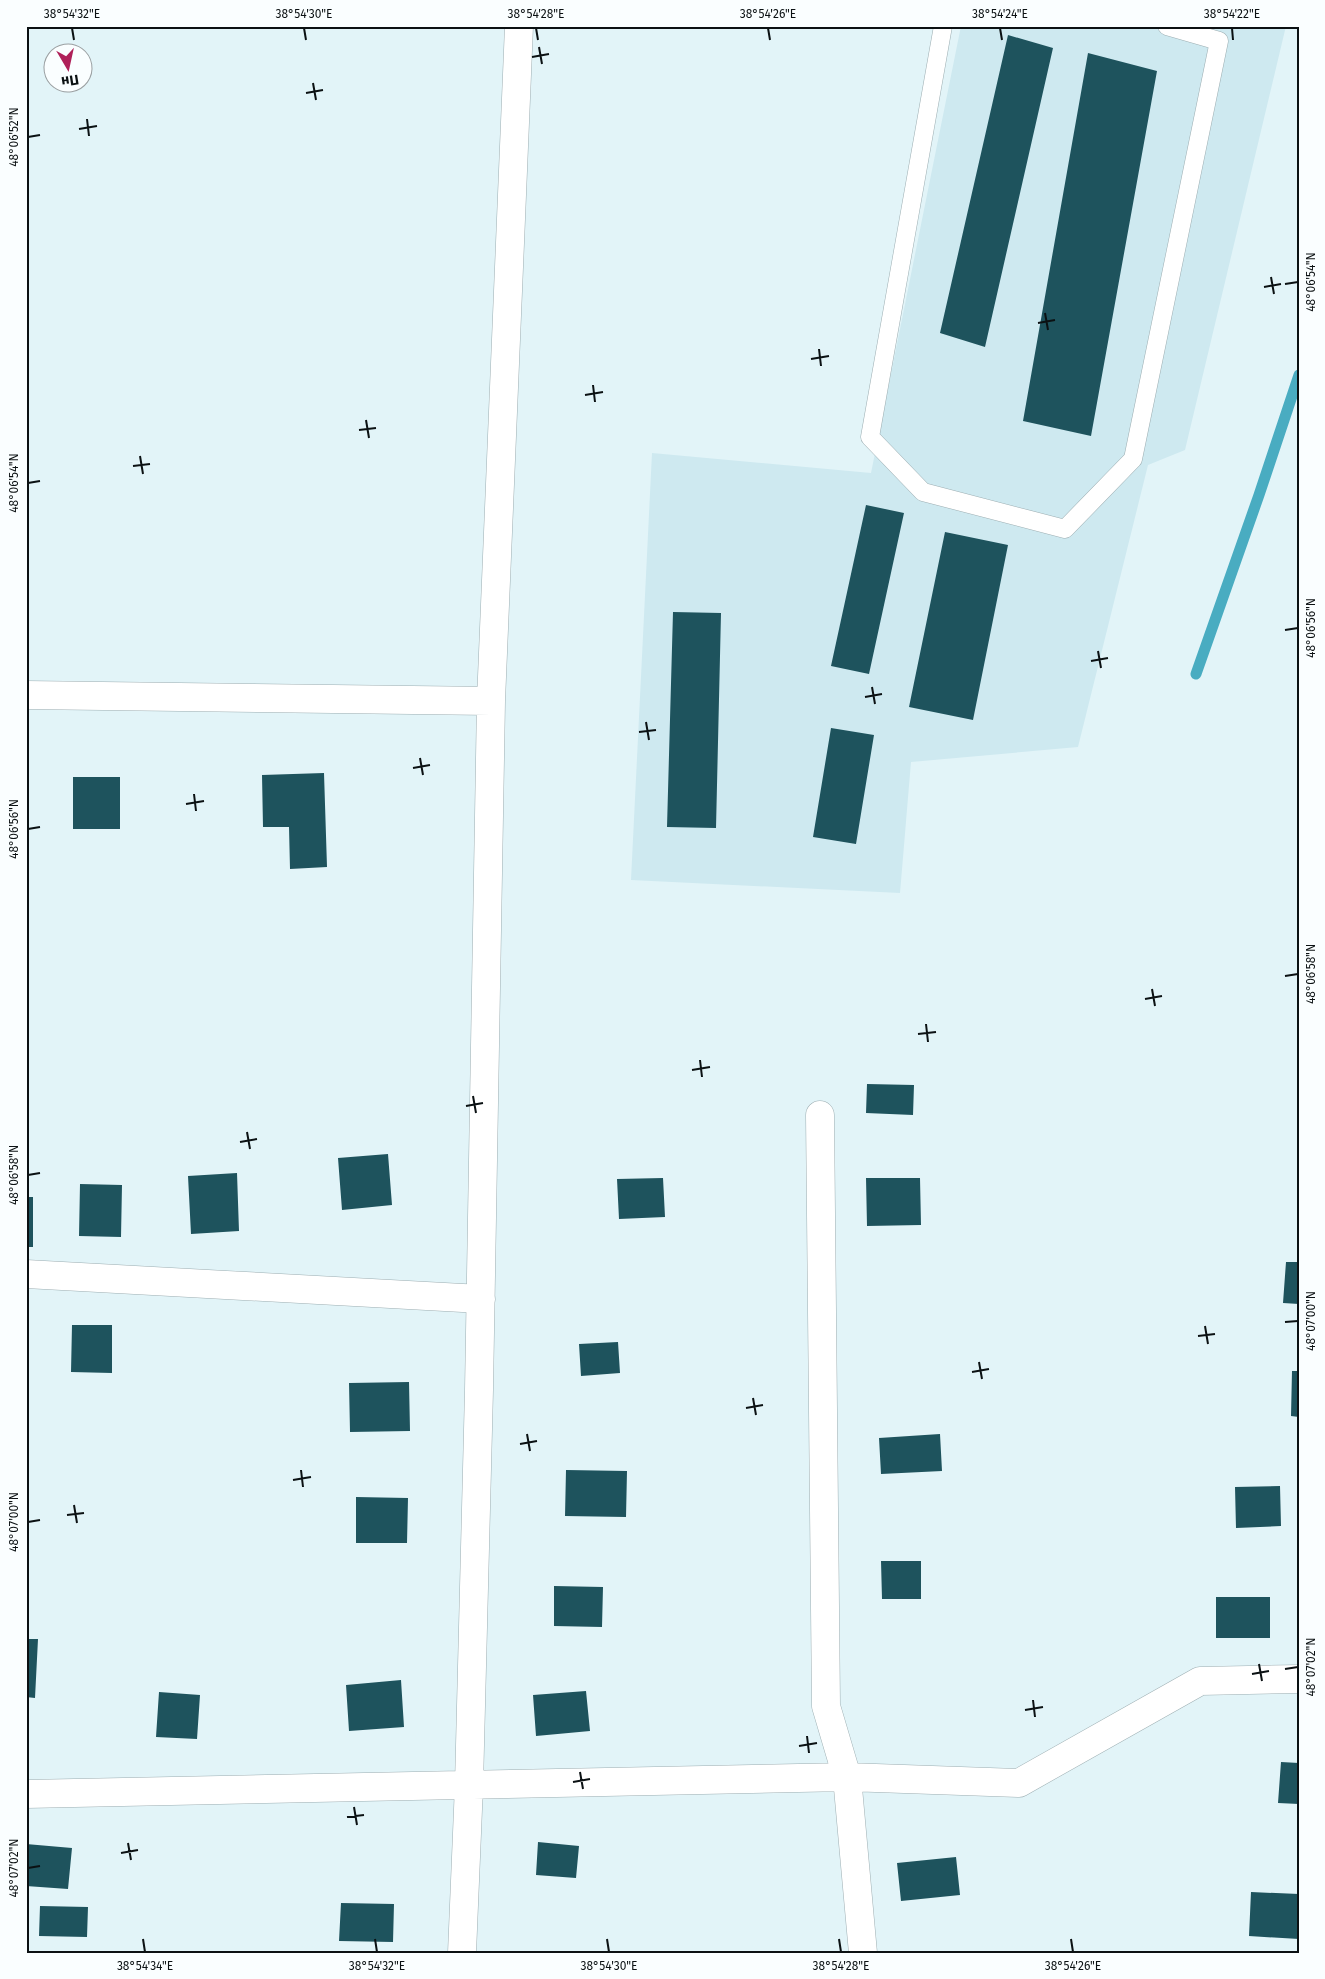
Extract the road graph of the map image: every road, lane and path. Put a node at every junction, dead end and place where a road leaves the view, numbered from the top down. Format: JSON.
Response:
{"nodes":[{"id":1,"x":519,"y":26,"type":"edge"},
{"id":2,"x":943,"y":26,"type":"edge"},
{"id":3,"x":1167,"y":26,"type":"edge"},
{"id":4,"x":26,"y":695,"type":"edge"},
{"id":5,"x":491,"y":701,"type":"junction"},
{"id":6,"x":820,"y":1115,"type":"dead end"},
{"id":7,"x":26,"y":1274,"type":"edge"},
{"id":8,"x":481,"y":1299,"type":"junction"},
{"id":9,"x":1299,"y":1679,"type":"edge"},
{"id":10,"x":847,"y":1777,"type":"junction"},
{"id":11,"x":469,"y":1785,"type":"junction"},
{"id":12,"x":26,"y":1794,"type":"edge"},
{"id":13,"x":462,"y":1953,"type":"edge"},
{"id":14,"x":863,"y":1953,"type":"edge"}],
"edges":[{"from":1,"to":5,"type":"street"},
{"from":2,"to":3,"type":"lane"},
{"from":4,"to":5,"type":"street"},
{"from":5,"to":8,"type":"street"},
{"from":6,"to":10,"type":"street"},
{"from":7,"to":8,"type":"street"},
{"from":8,"to":11,"type":"street"},
{"from":9,"to":10,"type":"street"},
{"from":10,"to":11,"type":"street"},
{"from":10,"to":14,"type":"street"},
{"from":11,"to":12,"type":"street"},
{"from":11,"to":13,"type":"street"}]}
